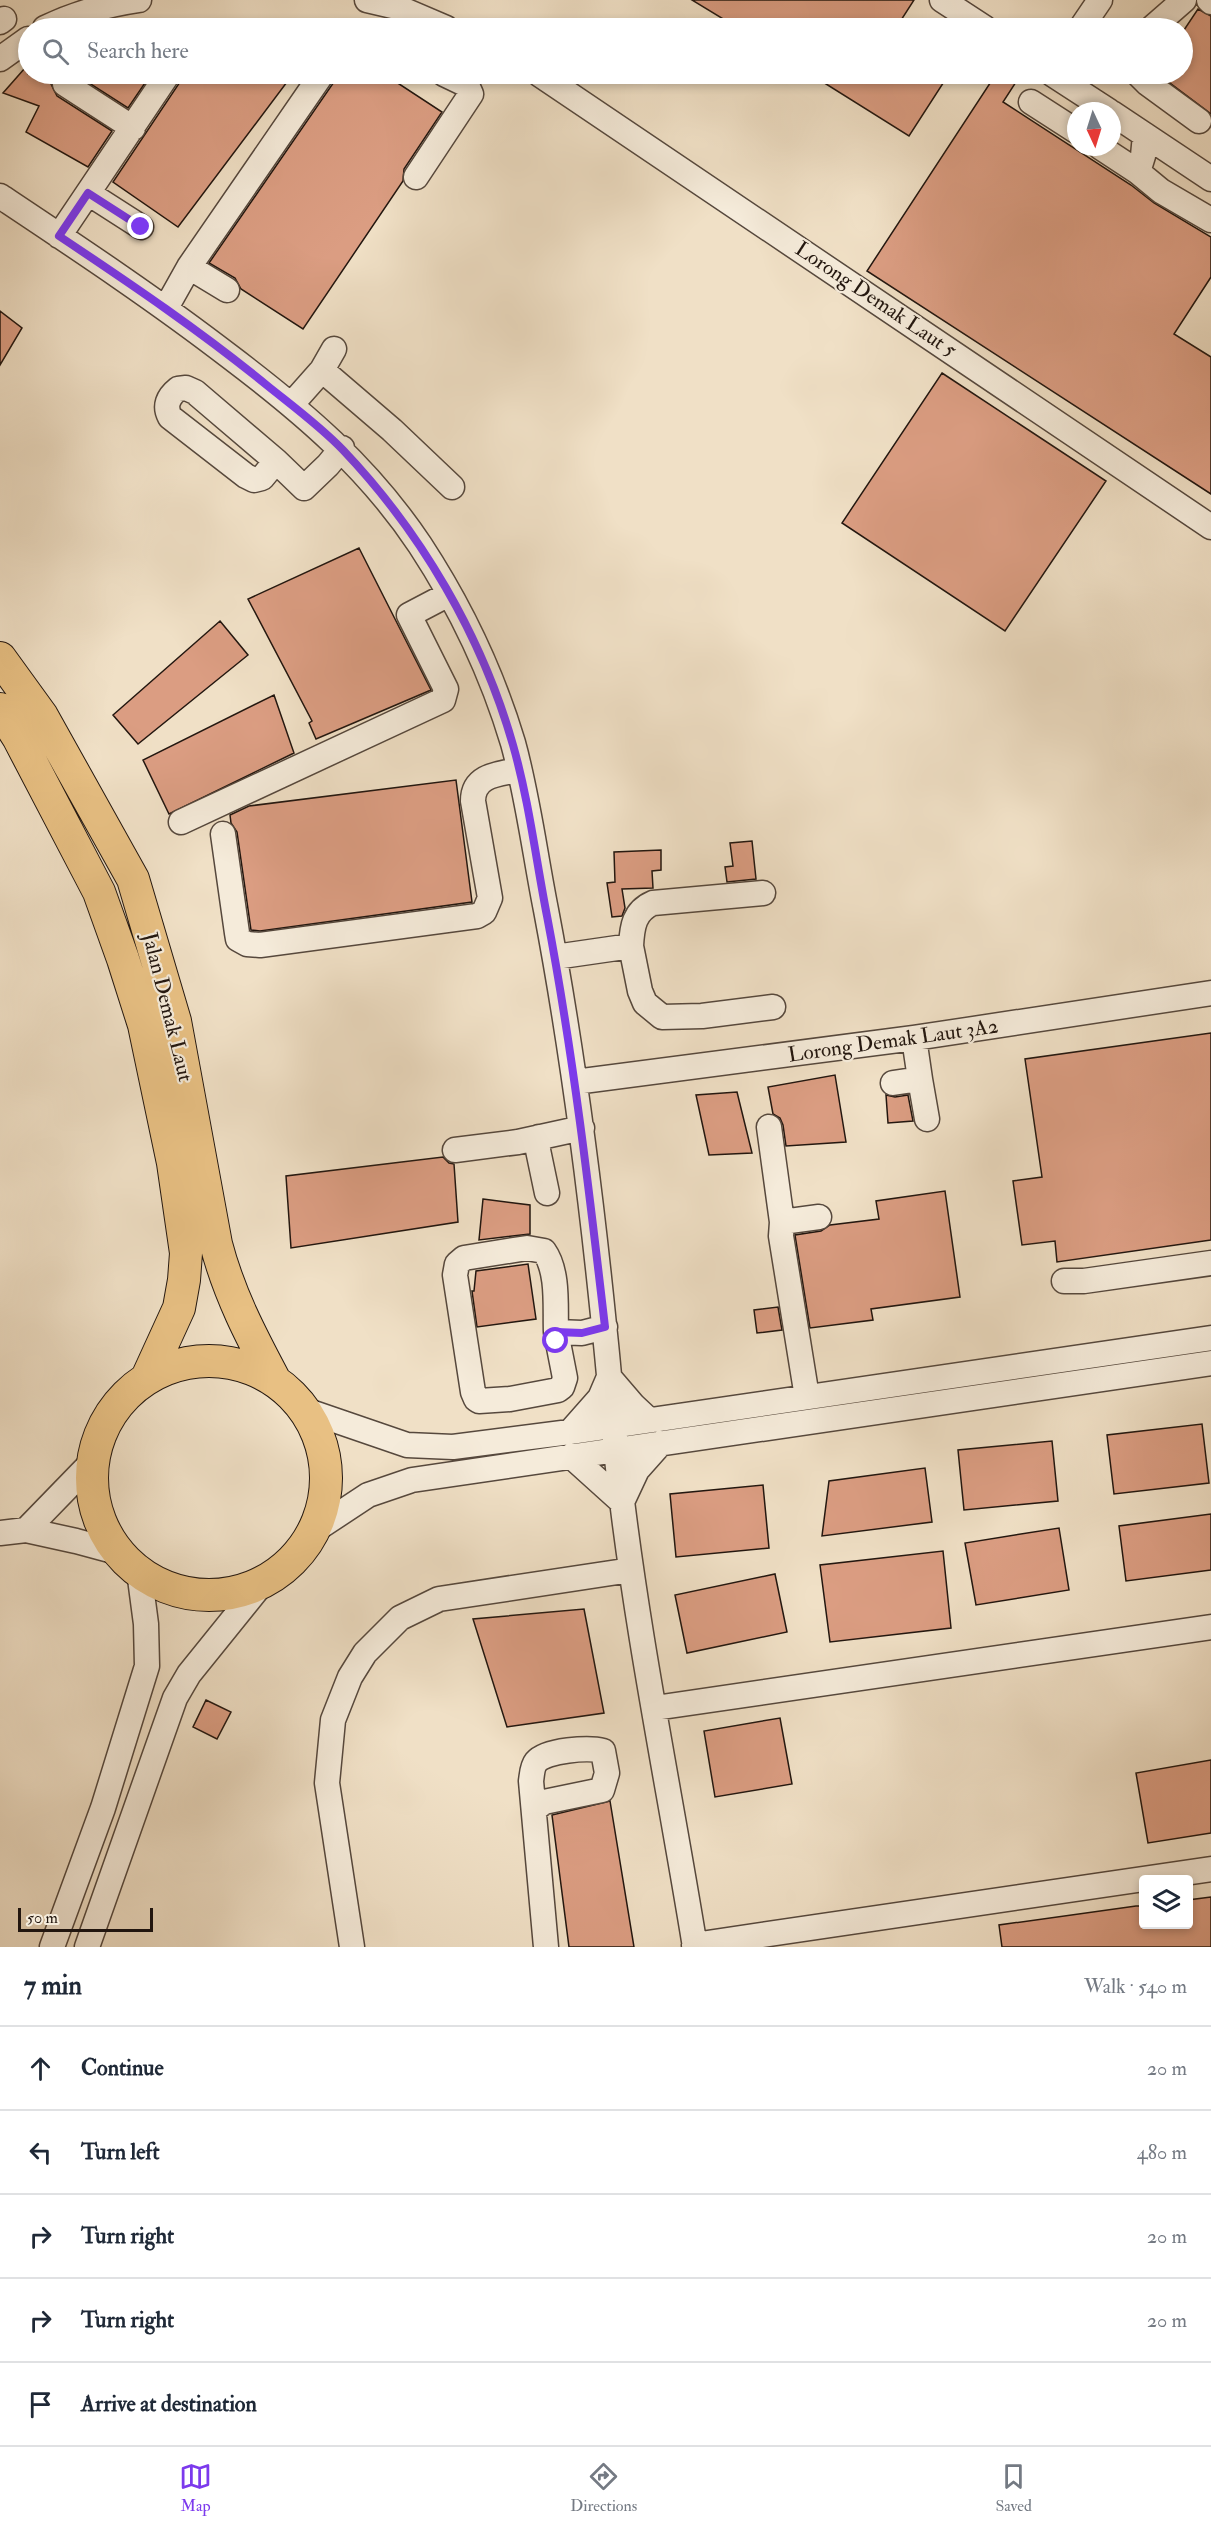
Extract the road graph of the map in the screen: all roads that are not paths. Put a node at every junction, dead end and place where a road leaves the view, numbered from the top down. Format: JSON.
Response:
{"nodes":[{"id":1,"x":140,"y":0,"type":"edge"},
{"id":2,"x":367,"y":0,"type":"edge"},
{"id":3,"x":942,"y":0,"type":"edge"},
{"id":4,"x":1100,"y":0,"type":"edge"},
{"id":5,"x":1184,"y":0,"type":"edge"},
{"id":6,"x":397,"y":4,"type":"edge"},
{"id":7,"x":67,"y":18,"type":"edge"},
{"id":8,"x":426,"y":18,"type":"edge"},
{"id":9,"x":970,"y":18,"type":"edge"},
{"id":10,"x":1090,"y":18,"type":"edge"},
{"id":11,"x":1163,"y":18,"type":"edge"},
{"id":12,"x":18,"y":46,"type":"edge"},
{"id":13,"x":0,"y":59,"type":"edge"},
{"id":14,"x":65,"y":84,"type":"dead end"},
{"id":15,"x":162,"y":84,"type":"edge"},
{"id":16,"x":315,"y":84,"type":"edge"},
{"id":17,"x":465,"y":84,"type":"edge"},
{"id":18,"x":554,"y":84,"type":"edge"},
{"id":19,"x":1067,"y":84,"type":"edge"},
{"id":20,"x":1148,"y":84,"type":"edge"},
{"id":21,"x":1031,"y":102,"type":"dead end"},
{"id":22,"x":1095,"y":102,"type":"edge"},
{"id":23,"x":1121,"y":119,"type":"edge"},
{"id":24,"x":1199,"y":121,"type":"dead end"},
{"id":25,"x":1067,"y":125,"type":"edge"},
{"id":26,"x":134,"y":128,"type":"junction"},
{"id":27,"x":1145,"y":135,"type":"junction"},
{"id":28,"x":1114,"y":156,"type":"edge"},
{"id":29,"x":1138,"y":172,"type":"junction"},
{"id":30,"x":416,"y":177,"type":"dead end"},
{"id":31,"x":1211,"y":180,"type":"edge"},
{"id":32,"x":88,"y":193,"type":"junction"},
{"id":33,"x":0,"y":196,"type":"edge"},
{"id":34,"x":1211,"y":220,"type":"edge"},
{"id":35,"x":141,"y":227,"type":"dead end"},
{"id":36,"x":59,"y":236,"type":"junction"},
{"id":37,"x":189,"y":267,"type":"junction"},
{"id":38,"x":227,"y":290,"type":"dead end"},
{"id":39,"x":166,"y":308,"type":"junction"},
{"id":40,"x":334,"y":349,"type":"dead end"},
{"id":41,"x":322,"y":370,"type":"junction"},
{"id":42,"x":291,"y":405,"type":"junction"},
{"id":43,"x":342,"y":448,"type":"junction"},
{"id":44,"x":276,"y":461,"type":"dead end"},
{"id":45,"x":452,"y":487,"type":"dead end"},
{"id":46,"x":1211,"y":527,"type":"edge"},
{"id":47,"x":450,"y":594,"type":"junction"},
{"id":48,"x":0,"y":658,"type":"edge"},
{"id":49,"x":0,"y":709,"type":"edge"},
{"id":50,"x":519,"y":770,"type":"junction"},
{"id":51,"x":181,"y":822,"type":"dead end"},
{"id":52,"x":223,"y":834,"type":"dead end"},
{"id":53,"x":763,"y":892,"type":"dead end"},
{"id":54,"x":631,"y":946,"type":"junction"},
{"id":55,"x":555,"y":957,"type":"junction"},
{"id":56,"x":1211,"y":993,"type":"edge"},
{"id":57,"x":773,"y":1007,"type":"dead end"},
{"id":58,"x":914,"y":1038,"type":"junction"},
{"id":59,"x":920,"y":1079,"type":"junction"},
{"id":60,"x":575,"y":1082,"type":"junction"},
{"id":61,"x":893,"y":1083,"type":"dead end"},
{"id":62,"x":927,"y":1119,"type":"dead end"},
{"id":63,"x":769,"y":1127,"type":"dead end"},
{"id":64,"x":582,"y":1128,"type":"junction"},
{"id":65,"x":539,"y":1137,"type":"junction"},
{"id":66,"x":455,"y":1150,"type":"dead end"},
{"id":67,"x":547,"y":1193,"type":"dead end"},
{"id":68,"x":819,"y":1217,"type":"dead end"},
{"id":69,"x":782,"y":1222,"type":"junction"},
{"id":70,"x":1211,"y":1263,"type":"edge"},
{"id":71,"x":1064,"y":1281,"type":"dead end"},
{"id":72,"x":605,"y":1327,"type":"junction"},
{"id":73,"x":556,"y":1332,"type":"junction"},
{"id":74,"x":1211,"y":1338,"type":"edge"},
{"id":75,"x":1211,"y":1363,"type":"edge"},
{"id":76,"x":609,"y":1377,"type":"junction"},
{"id":77,"x":147,"y":1378,"type":"junction"},
{"id":78,"x":275,"y":1381,"type":"junction"},
{"id":79,"x":807,"y":1397,"type":"junction"},
{"id":80,"x":305,"y":1410,"type":"junction"},
{"id":81,"x":649,"y":1420,"type":"junction"},
{"id":82,"x":613,"y":1425,"type":"junction"},
{"id":83,"x":570,"y":1432,"type":"junction"},
{"id":84,"x":661,"y":1443,"type":"junction"},
{"id":85,"x":616,"y":1450,"type":"junction"},
{"id":86,"x":572,"y":1456,"type":"junction"},
{"id":87,"x":92,"y":1461,"type":"junction"},
{"id":88,"x":622,"y":1502,"type":"junction"},
{"id":89,"x":26,"y":1530,"type":"junction"},
{"id":90,"x":315,"y":1530,"type":"junction"},
{"id":91,"x":0,"y":1533,"type":"edge"},
{"id":92,"x":134,"y":1567,"type":"junction"},
{"id":93,"x":631,"y":1570,"type":"junction"},
{"id":94,"x":264,"y":1581,"type":"junction"},
{"id":95,"x":1211,"y":1627,"type":"edge"},
{"id":96,"x":655,"y":1708,"type":"junction"},
{"id":97,"x":534,"y":1810,"type":"dead end"},
{"id":98,"x":1211,"y":1869,"type":"edge"},
{"id":99,"x":694,"y":1946,"type":"edge"},
{"id":100,"x":52,"y":1947,"type":"edge"},
{"id":101,"x":87,"y":1947,"type":"edge"},
{"id":102,"x":352,"y":1947,"type":"edge"},
{"id":103,"x":546,"y":1947,"type":"edge"}],
"edges":[{"from":1,"to":7,"type":"street"},
{"from":2,"to":6,"type":"street"},
{"from":3,"to":9,"type":"street"},
{"from":4,"to":10,"type":"street"},
{"from":5,"to":11,"type":"street"},
{"from":6,"to":8,"type":"street"},
{"from":12,"to":13,"type":"street"},
{"from":14,"to":26,"type":"street"},
{"from":15,"to":26,"type":"street"},
{"from":16,"to":37,"type":"street"},
{"from":17,"to":30,"type":"street"},
{"from":18,"to":46,"type":"street","name":"Lorong Demak Laut 5"},
{"from":19,"to":22,"type":"street"},
{"from":20,"to":24,"type":"street"},
{"from":21,"to":25,"type":"street"},
{"from":23,"to":27,"type":"street"},
{"from":26,"to":32,"type":"street"},
{"from":27,"to":29,"type":"street"},
{"from":27,"to":31,"type":"street"},
{"from":28,"to":29,"type":"street"},
{"from":29,"to":34,"type":"street"},
{"from":32,"to":35,"type":"street"},
{"from":32,"to":36,"type":"street"},
{"from":33,"to":36,"type":"street"},
{"from":36,"to":39,"type":"street"},
{"from":37,"to":38,"type":"street"},
{"from":37,"to":39,"type":"street"},
{"from":39,"to":42,"type":"street"},
{"from":40,"to":41,"type":"street"},
{"from":41,"to":42,"type":"street"},
{"from":41,"to":45,"type":"street"},
{"from":42,"to":43,"type":"street"},
{"from":43,"to":44,"type":"street"},
{"from":43,"to":47,"type":"street"},
{"from":47,"to":50,"type":"street"},
{"from":47,"to":51,"type":"street"},
{"from":48,"to":78,"type":"main road","name":"Jalan Demak Laut"},
{"from":49,"to":77,"type":"main road","name":"Jalan Demak Laut"},
{"from":50,"to":52,"type":"street"},
{"from":50,"to":55,"type":"street"},
{"from":53,"to":54,"type":"street"},
{"from":54,"to":55,"type":"street"},
{"from":54,"to":57,"type":"street"},
{"from":55,"to":60,"type":"street"},
{"from":56,"to":58,"type":"street","name":"Lorong Demak Laut 3A2"},
{"from":58,"to":59,"type":"street"},
{"from":58,"to":60,"type":"street","name":"Lorong Demak Laut 3A2"},
{"from":59,"to":61,"type":"street"},
{"from":59,"to":62,"type":"street"},
{"from":60,"to":64,"type":"street"},
{"from":63,"to":69,"type":"street"},
{"from":64,"to":65,"type":"street"},
{"from":64,"to":72,"type":"street"},
{"from":65,"to":66,"type":"street"},
{"from":65,"to":67,"type":"street"},
{"from":68,"to":69,"type":"street"},
{"from":69,"to":79,"type":"street"},
{"from":70,"to":71,"type":"street"},
{"from":72,"to":73,"type":"street"},
{"from":72,"to":76,"type":"street"},
{"from":73,"to":73,"type":"street"},
{"from":74,"to":79,"type":"street"},
{"from":75,"to":84,"type":"street"},
{"from":76,"to":81,"type":"street"},
{"from":76,"to":82,"type":"street"},
{"from":76,"to":83,"type":"street"},
{"from":77,"to":78,"type":"main road"},
{"from":77,"to":87,"type":"main road"},
{"from":78,"to":80,"type":"main road"},
{"from":79,"to":81,"type":"street"},
{"from":80,"to":83,"type":"street"},
{"from":80,"to":90,"type":"main road"},
{"from":81,"to":82,"type":"street"},
{"from":82,"to":83,"type":"street"},
{"from":82,"to":85,"type":"street"},
{"from":84,"to":85,"type":"street"},
{"from":84,"to":88,"type":"street"},
{"from":85,"to":86,"type":"street"},
{"from":85,"to":88,"type":"street"},
{"from":86,"to":88,"type":"street"},
{"from":86,"to":90,"type":"street"},
{"from":87,"to":89,"type":"street"},
{"from":87,"to":92,"type":"main road"},
{"from":88,"to":93,"type":"street"},
{"from":89,"to":91,"type":"street"},
{"from":89,"to":92,"type":"street"},
{"from":90,"to":94,"type":"main road"},
{"from":92,"to":94,"type":"main road"},
{"from":92,"to":100,"type":"street"},
{"from":93,"to":96,"type":"street"},
{"from":93,"to":102,"type":"street"},
{"from":94,"to":101,"type":"street"},
{"from":95,"to":96,"type":"street"},
{"from":96,"to":99,"type":"street"},
{"from":97,"to":103,"type":"street"},
{"from":98,"to":99,"type":"street"}]}
